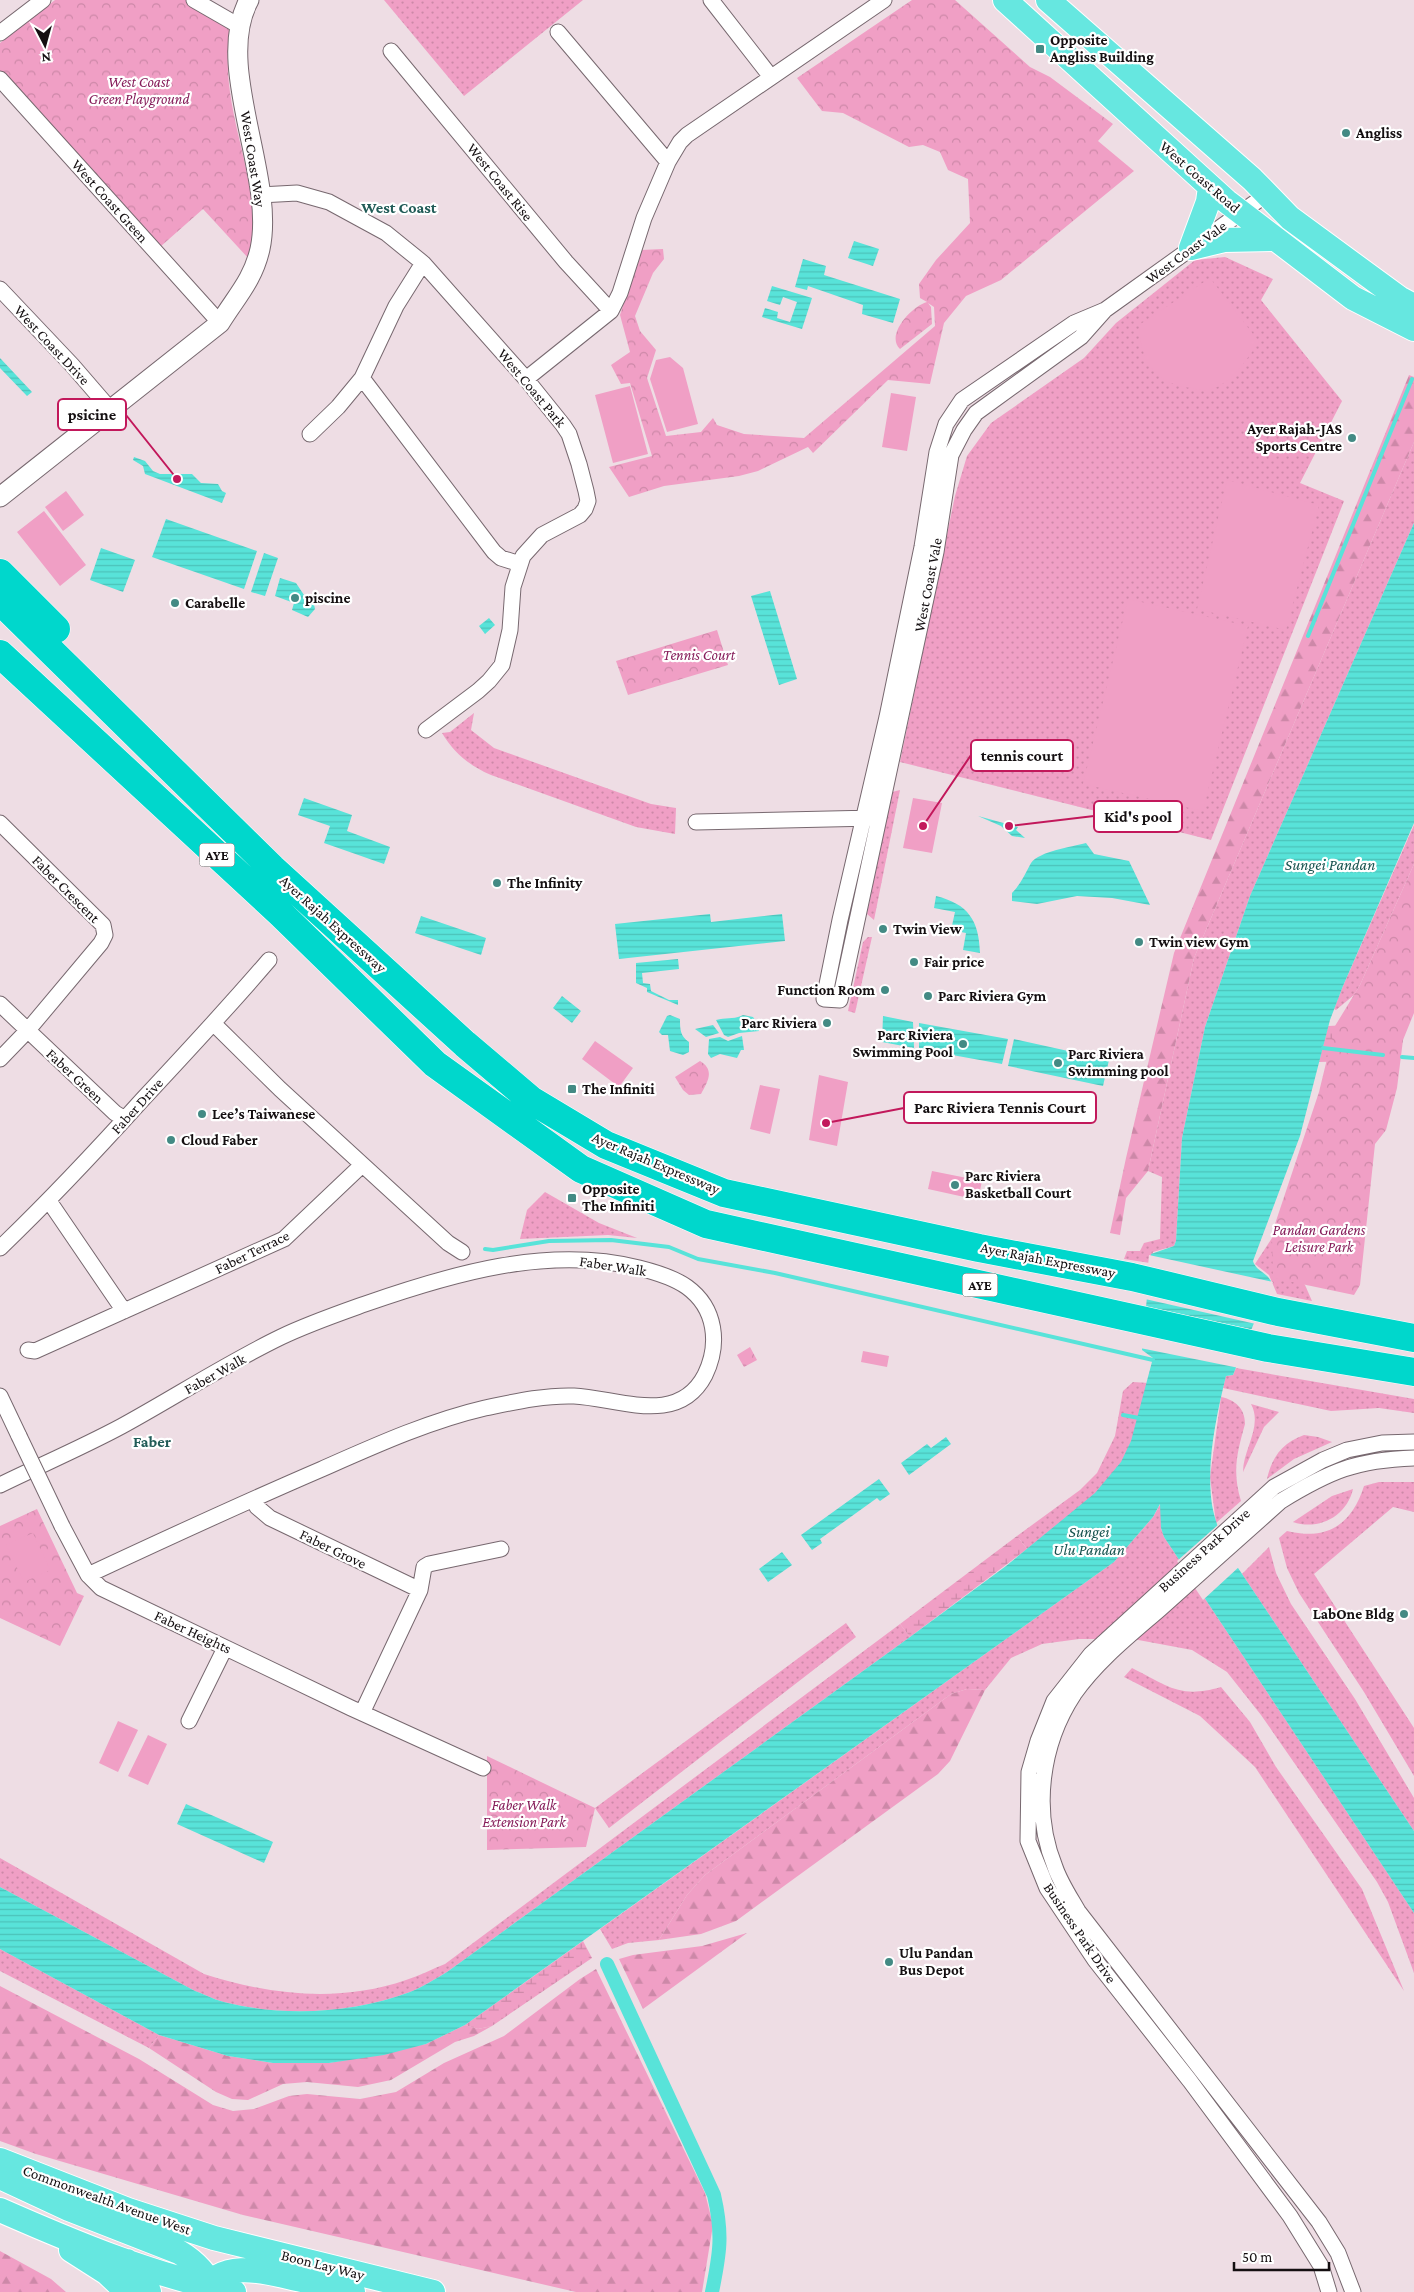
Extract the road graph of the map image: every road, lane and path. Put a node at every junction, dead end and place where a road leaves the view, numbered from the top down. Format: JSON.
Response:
{"nodes":[{"id":1,"x":43,"y":0,"type":"edge"},
{"id":2,"x":194,"y":0,"type":"edge"},
{"id":3,"x":249,"y":0,"type":"edge"},
{"id":4,"x":711,"y":0,"type":"edge"},
{"id":5,"x":884,"y":0,"type":"edge"},
{"id":6,"x":1005,"y":0,"type":"edge"},
{"id":7,"x":1048,"y":0,"type":"edge"},
{"id":8,"x":241,"y":27,"type":"junction"},
{"id":9,"x":558,"y":32,"type":"dead end"},
{"id":10,"x":0,"y":33,"type":"edge"},
{"id":11,"x":391,"y":51,"type":"dead end"},
{"id":12,"x":772,"y":77,"type":"junction"},
{"id":13,"x":0,"y":79,"type":"edge"},
{"id":14,"x":668,"y":162,"type":"junction"},
{"id":15,"x":1210,"y":187,"type":"junction"},
{"id":16,"x":1267,"y":194,"type":"junction"},
{"id":17,"x":260,"y":195,"type":"junction"},
{"id":18,"x":1240,"y":213,"type":"junction"},
{"id":19,"x":1273,"y":239,"type":"junction"},
{"id":20,"x":1191,"y":248,"type":"junction"},
{"id":21,"x":423,"y":263,"type":"junction"},
{"id":22,"x":0,"y":289,"type":"edge"},
{"id":23,"x":1414,"y":306,"type":"edge"},
{"id":24,"x":611,"y":311,"type":"junction"},
{"id":25,"x":221,"y":317,"type":"junction"},
{"id":26,"x":1414,"y":329,"type":"edge"},
{"id":27,"x":362,"y":378,"type":"junction"},
{"id":28,"x":526,"y":379,"type":"junction"},
{"id":29,"x":107,"y":405,"type":"junction"},
{"id":30,"x":310,"y":434,"type":"dead end"},
{"id":31,"x":0,"y":486,"type":"edge"},
{"id":32,"x":0,"y":497,"type":"edge"},
{"id":33,"x":520,"y":564,"type":"junction"},
{"id":34,"x":0,"y":573,"type":"edge"},
{"id":35,"x":0,"y":601,"type":"edge"},
{"id":36,"x":0,"y":654,"type":"edge"},
{"id":37,"x":426,"y":730,"type":"dead end"},
{"id":38,"x":197,"y":794,"type":"junction"},
{"id":39,"x":872,"y":818,"type":"junction"},
{"id":40,"x":696,"y":822,"type":"dead end"},
{"id":41,"x":0,"y":823,"type":"edge"},
{"id":42,"x":840,"y":920,"type":"junction"},
{"id":43,"x":856,"y":924,"type":"junction"},
{"id":44,"x":269,"y":960,"type":"dead end"},
{"id":45,"x":0,"y":1004,"type":"edge"},
{"id":46,"x":214,"y":1024,"type":"junction"},
{"id":47,"x":28,"y":1030,"type":"junction"},
{"id":48,"x":0,"y":1059,"type":"edge"},
{"id":49,"x":125,"y":1119,"type":"junction"},
{"id":50,"x":362,"y":1164,"type":"junction"},
{"id":51,"x":49,"y":1201,"type":"junction"},
{"id":52,"x":0,"y":1248,"type":"edge"},
{"id":53,"x":462,"y":1252,"type":"dead end"},
{"id":54,"x":124,"y":1311,"type":"junction"},
{"id":55,"x":1414,"y":1338,"type":"edge"},
{"id":56,"x":28,"y":1350,"type":"dead end"},
{"id":57,"x":1414,"y":1372,"type":"edge"},
{"id":58,"x":0,"y":1396,"type":"edge"},
{"id":59,"x":1414,"y":1442,"type":"edge"},
{"id":60,"x":1414,"y":1458,"type":"edge"},
{"id":61,"x":0,"y":1485,"type":"edge"},
{"id":62,"x":254,"y":1498,"type":"junction"},
{"id":63,"x":501,"y":1549,"type":"dead end"},
{"id":64,"x":88,"y":1575,"type":"junction"},
{"id":65,"x":420,"y":1590,"type":"junction"},
{"id":66,"x":225,"y":1648,"type":"junction"},
{"id":67,"x":362,"y":1713,"type":"junction"},
{"id":68,"x":189,"y":1721,"type":"dead end"},
{"id":69,"x":483,"y":1768,"type":"dead end"},
{"id":70,"x":1037,"y":1772,"type":"junction"},
{"id":71,"x":0,"y":2160,"type":"edge"},
{"id":72,"x":0,"y":2177,"type":"edge"},
{"id":73,"x":0,"y":2210,"type":"edge"},
{"id":74,"x":25,"y":2221,"type":"junction"},
{"id":75,"x":214,"y":2238,"type":"joint"},
{"id":76,"x":126,"y":2260,"type":"junction"},
{"id":77,"x":213,"y":2289,"type":"edge"},
{"id":78,"x":127,"y":2292,"type":"edge"},
{"id":79,"x":149,"y":2292,"type":"edge"},
{"id":80,"x":354,"y":2292,"type":"edge"},
{"id":81,"x":433,"y":2292,"type":"edge"},
{"id":82,"x":1329,"y":2292,"type":"edge"},
{"id":83,"x":1353,"y":2292,"type":"edge"}],
"edges":[{"from":1,"to":10,"type":"street"},
{"from":2,"to":8,"type":"street"},
{"from":3,"to":8,"type":"street","name":"West Coast Way"},
{"from":4,"to":12,"type":"street"},
{"from":5,"to":12,"type":"street"},
{"from":6,"to":15,"type":"main road","name":"West Coast Road"},
{"from":7,"to":16,"type":"main road"},
{"from":8,"to":17,"type":"street","name":"West Coast Way"},
{"from":9,"to":14,"type":"street"},
{"from":11,"to":24,"type":"street","name":"West Coast Rise"},
{"from":12,"to":14,"type":"street"},
{"from":13,"to":25,"type":"street","name":"West Coast Green"},
{"from":14,"to":24,"type":"street"},
{"from":15,"to":18,"type":"main road","name":"West Coast Road"},
{"from":15,"to":20,"type":"main road"},
{"from":16,"to":18,"type":"street","name":"West Coast Vale"},
{"from":16,"to":23,"type":"main road"},
{"from":17,"to":21,"type":"street","name":"West Coast Park"},
{"from":17,"to":25,"type":"street","name":"West Coast Way"},
{"from":18,"to":19,"type":"main road","name":"West Coast Road"},
{"from":18,"to":20,"type":"street","name":"West Coast Vale"},
{"from":19,"to":20,"type":"main road"},
{"from":19,"to":26,"type":"main road","name":"West Coast Road"},
{"from":20,"to":39,"type":"street","name":"West Coast Vale"},
{"from":21,"to":27,"type":"street"},
{"from":21,"to":28,"type":"street","name":"West Coast Park"},
{"from":22,"to":29,"type":"street","name":"West Coast Drive"},
{"from":24,"to":28,"type":"street"},
{"from":25,"to":29,"type":"street","name":"West Coast Way"},
{"from":27,"to":30,"type":"street"},
{"from":27,"to":33,"type":"street"},
{"from":28,"to":33,"type":"street","name":"West Coast Park"},
{"from":29,"to":31,"type":"street","name":"West Coast Way"},
{"from":29,"to":32,"type":"street","name":"West Coast Way"},
{"from":33,"to":37,"type":"street","name":"West Coast Park"},
{"from":34,"to":38,"type":"highway"},
{"from":35,"to":38,"type":"highway","name":"Ayer Rajah Expressway","number":"AYE"},
{"from":36,"to":57,"type":"highway","name":"Ayer Rajah Expressway","number":"AYE"},
{"from":38,"to":55,"type":"highway","name":"Ayer Rajah Expressway","number":"AYE"},
{"from":39,"to":40,"type":"street"},
{"from":39,"to":42,"type":"street","name":"West Coast Vale"},
{"from":39,"to":43,"type":"street","name":"West Coast Vale"},
{"from":41,"to":47,"type":"street","name":"Faber Crescent"},
{"from":42,"to":43,"type":"street"},
{"from":42,"to":43,"type":"street","name":"West Coast Vale"},
{"from":44,"to":46,"type":"street","name":"Faber Drive"},
{"from":45,"to":47,"type":"street","name":"Faber Green"},
{"from":46,"to":49,"type":"street","name":"Faber Drive"},
{"from":46,"to":50,"type":"street"},
{"from":47,"to":48,"type":"street"},
{"from":47,"to":49,"type":"street","name":"Faber Green"},
{"from":49,"to":51,"type":"street","name":"Faber Drive"},
{"from":50,"to":53,"type":"street"},
{"from":50,"to":54,"type":"street","name":"Faber Terrace"},
{"from":51,"to":52,"type":"street","name":"Faber Drive"},
{"from":51,"to":54,"type":"street"},
{"from":54,"to":56,"type":"street","name":"Faber Terrace"},
{"from":58,"to":64,"type":"street","name":"Faber Heights","bridge":true},
{"from":59,"to":70,"type":"street","name":"Business Park Drive"},
{"from":60,"to":70,"type":"street","name":"Business Park Drive"},
{"from":61,"to":62,"type":"street","name":"Faber Walk"},
{"from":62,"to":64,"type":"street","name":"Faber Walk"},
{"from":62,"to":65,"type":"street","name":"Faber Grove"},
{"from":63,"to":65,"type":"street"},
{"from":64,"to":66,"type":"street","name":"Faber Heights"},
{"from":65,"to":67,"type":"street"},
{"from":66,"to":67,"type":"street","name":"Faber Heights"},
{"from":66,"to":68,"type":"street"},
{"from":67,"to":69,"type":"street","name":"Faber Heights"},
{"from":70,"to":82,"type":"street","name":"Business Park Drive"},
{"from":70,"to":83,"type":"street","name":"Business Park Drive"},
{"from":71,"to":75,"type":"main road","name":"Commonwealth Avenue West"},
{"from":72,"to":77,"type":"main road"},
{"from":73,"to":74,"type":"main road"},
{"from":74,"to":76,"type":"main road"},
{"from":74,"to":78,"type":"main road"},
{"from":75,"to":81,"type":"main road","name":"Boon Lay Way"},
{"from":76,"to":77,"type":"main road"},
{"from":76,"to":79,"type":"main road"},
{"from":77,"to":80,"type":"main road"}]}
